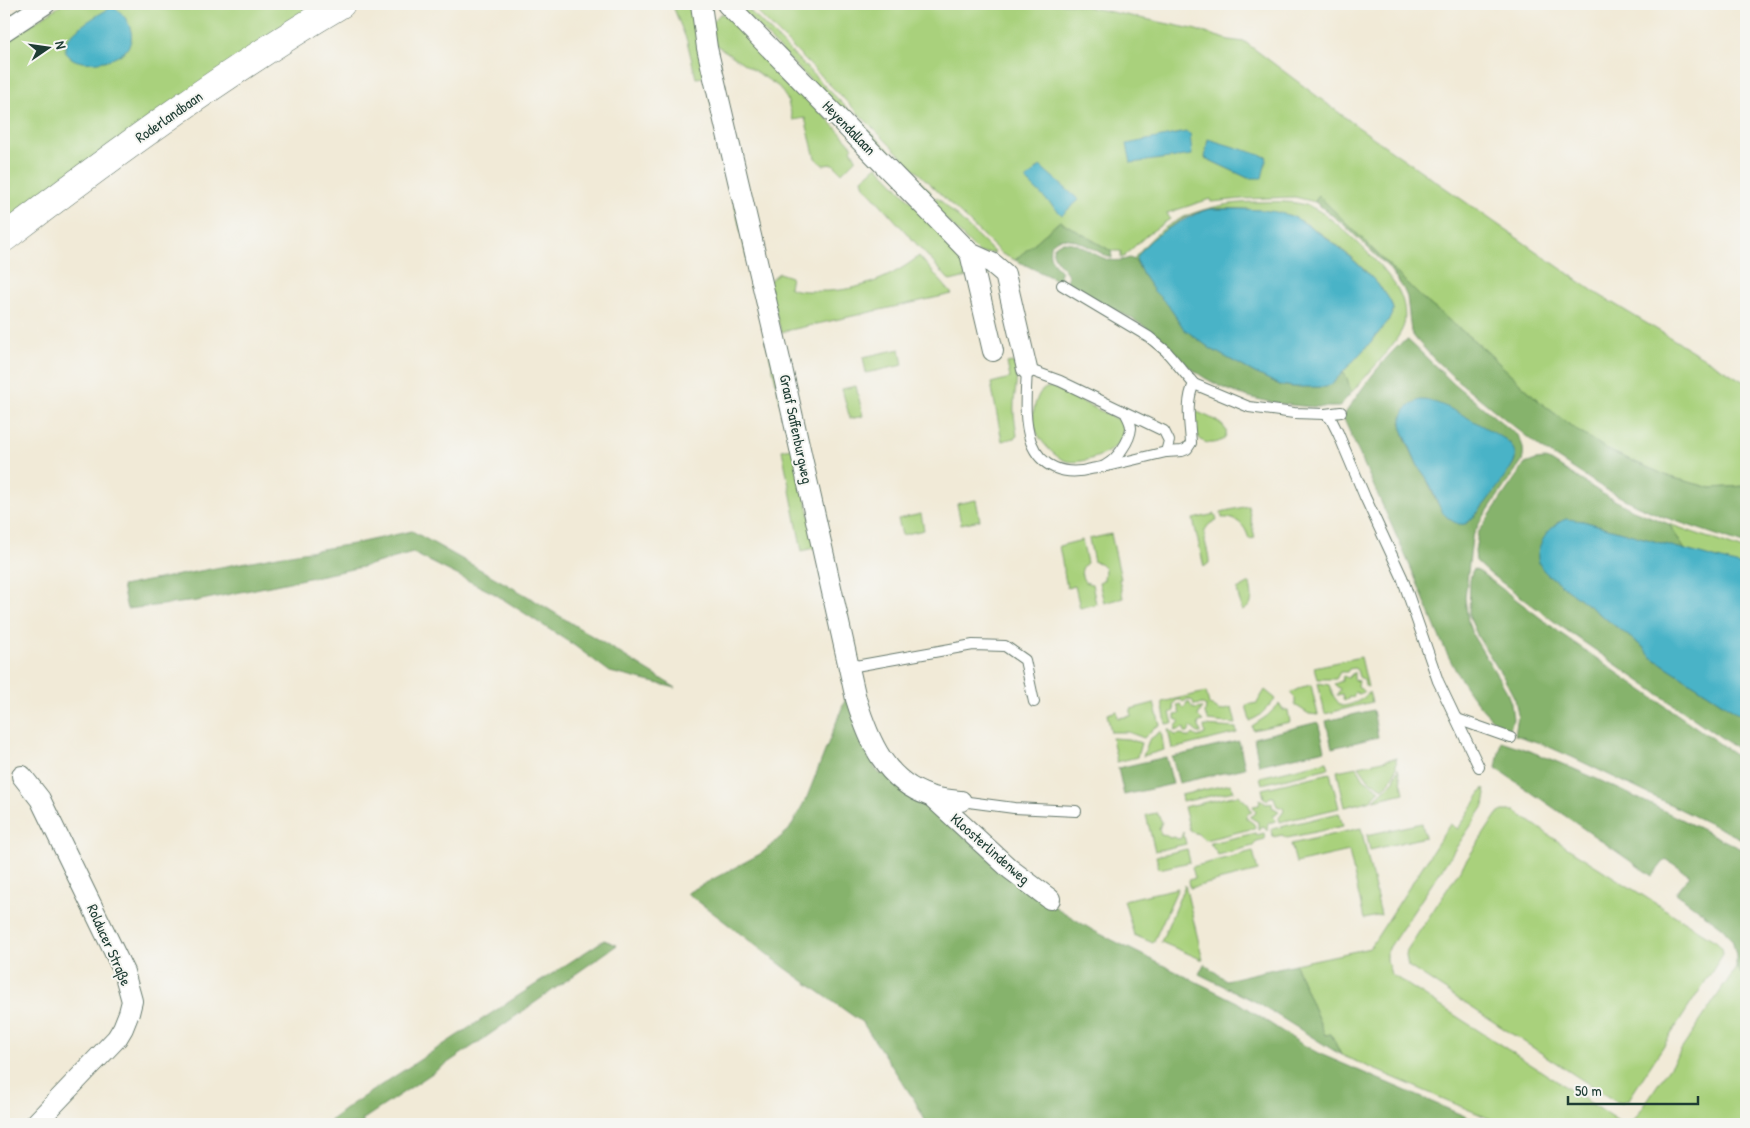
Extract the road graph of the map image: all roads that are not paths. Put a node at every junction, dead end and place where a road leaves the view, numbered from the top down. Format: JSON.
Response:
{"nodes":[{"id":1,"x":45,"y":4,"type":"edge"},
{"id":2,"x":341,"y":4,"type":"edge"},
{"id":3,"x":701,"y":4,"type":"edge"},
{"id":4,"x":727,"y":4,"type":"edge"},
{"id":5,"x":4,"y":31,"type":"edge"},
{"id":6,"x":4,"y":238,"type":"edge"},
{"id":7,"x":970,"y":253,"type":"junction"},
{"id":8,"x":1062,"y":285,"type":"dead end"},
{"id":9,"x":993,"y":351,"type":"dead end"},
{"id":10,"x":1027,"y":369,"type":"junction"},
{"id":11,"x":1194,"y":384,"type":"junction"},
{"id":12,"x":1341,"y":412,"type":"dead end"},
{"id":13,"x":1126,"y":414,"type":"junction"},
{"id":14,"x":1325,"y":414,"type":"junction"},
{"id":15,"x":1166,"y":452,"type":"junction"},
{"id":16,"x":1105,"y":466,"type":"junction"},
{"id":17,"x":850,"y":667,"type":"junction"},
{"id":18,"x":1034,"y":702,"type":"dead end"},
{"id":19,"x":1457,"y":719,"type":"junction"},
{"id":20,"x":1511,"y":738,"type":"dead end"},
{"id":21,"x":1479,"y":767,"type":"dead end"},
{"id":22,"x":22,"y":776,"type":"dead end"},
{"id":23,"x":932,"y":797,"type":"junction"},
{"id":24,"x":961,"y":801,"type":"joint"},
{"id":25,"x":1076,"y":811,"type":"dead end"},
{"id":26,"x":1050,"y":899,"type":"dead end"},
{"id":27,"x":35,"y":1124,"type":"edge"}],
"edges":[{"from":1,"to":5,"type":"street"},
{"from":2,"to":6,"type":"main road","name":"Roderlandbaan"},
{"from":3,"to":17,"type":"street","name":"Graaf Saffenburgweg"},
{"from":4,"to":7,"type":"street","name":"Heyendallaan"},
{"from":7,"to":9,"type":"street"},
{"from":7,"to":10,"type":"street","name":"Heyendallaan"},
{"from":8,"to":11,"type":"lane"},
{"from":10,"to":13,"type":"lane"},
{"from":10,"to":16,"type":"lane","name":"Heyendallaan"},
{"from":11,"to":14,"type":"lane"},
{"from":11,"to":15,"type":"lane","name":"Heyendallaan"},
{"from":12,"to":14,"type":"lane"},
{"from":13,"to":15,"type":"lane"},
{"from":13,"to":16,"type":"lane"},
{"from":14,"to":19,"type":"lane"},
{"from":15,"to":16,"type":"lane","name":"Heyendallaan"},
{"from":17,"to":18,"type":"lane"},
{"from":17,"to":23,"type":"street","name":"Graaf Saffenburgweg"},
{"from":19,"to":20,"type":"lane"},
{"from":19,"to":21,"type":"lane"},
{"from":22,"to":27,"type":"street","name":"Rolducer Straße"},
{"from":23,"to":24,"type":"street","name":"Graaf Saffenburgweg"},
{"from":23,"to":26,"type":"street","name":"Kloosterlindenweg"},
{"from":24,"to":25,"type":"lane"}]}
